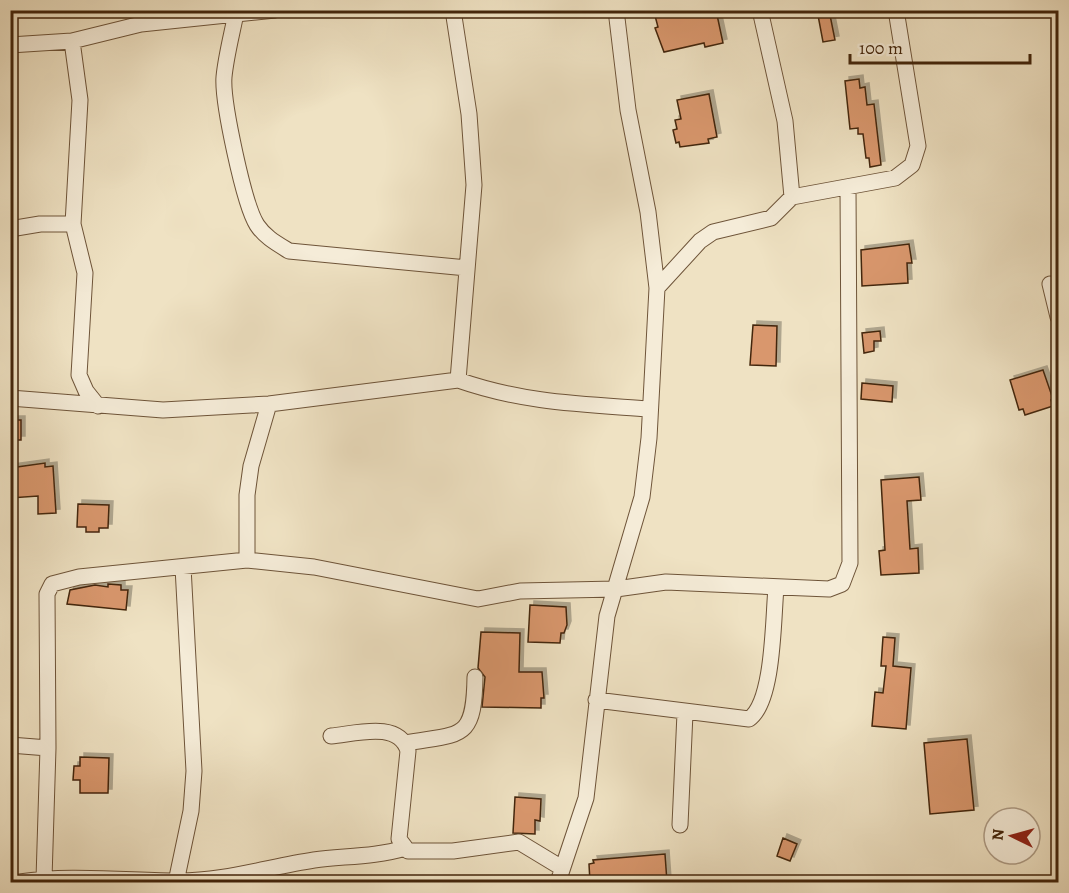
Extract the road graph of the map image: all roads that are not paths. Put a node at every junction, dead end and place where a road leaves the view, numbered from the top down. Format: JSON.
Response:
{"nodes":[{"id":1,"x":275,"y":10,"type":"edge"},
{"id":2,"x":453,"y":10,"type":"edge"},
{"id":3,"x":616,"y":10,"type":"edge"},
{"id":4,"x":760,"y":10,"type":"edge"},
{"id":5,"x":896,"y":10,"type":"edge"},
{"id":6,"x":236,"y":13,"type":"junction"},
{"id":7,"x":140,"y":17,"type":"edge"},
{"id":8,"x":72,"y":41,"type":"junction"},
{"id":9,"x":10,"y":45,"type":"edge"},
{"id":10,"x":848,"y":187,"type":"junction"},
{"id":11,"x":792,"y":197,"type":"junction"},
{"id":12,"x":73,"y":224,"type":"junction"},
{"id":13,"x":10,"y":229,"type":"edge"},
{"id":14,"x":467,"y":268,"type":"junction"},
{"id":15,"x":1050,"y":284,"type":"dead end"},
{"id":16,"x":657,"y":288,"type":"junction"},
{"id":17,"x":1059,"y":317,"type":"edge"},
{"id":18,"x":458,"y":380,"type":"junction"},
{"id":19,"x":10,"y":398,"type":"edge"},
{"id":20,"x":269,"y":404,"type":"junction"},
{"id":21,"x":98,"y":406,"type":"junction"},
{"id":22,"x":649,"y":409,"type":"junction"},
{"id":23,"x":247,"y":560,"type":"junction"},
{"id":24,"x":183,"y":567,"type":"junction"},
{"id":25,"x":776,"y":588,"type":"junction"},
{"id":26,"x":616,"y":589,"type":"junction"},
{"id":27,"x":475,"y":677,"type":"dead end"},
{"id":28,"x":596,"y":700,"type":"junction"},
{"id":29,"x":685,"y":713,"type":"junction"},
{"id":30,"x":331,"y":736,"type":"dead end"},
{"id":31,"x":406,"y":743,"type":"junction"},
{"id":32,"x":10,"y":745,"type":"edge"},
{"id":33,"x":48,"y":748,"type":"junction"},
{"id":34,"x":680,"y":825,"type":"dead end"},
{"id":35,"x":405,"y":848,"type":"junction"},
{"id":36,"x":560,"y":875,"type":"edge"},
{"id":37,"x":45,"y":879,"type":"junction"},
{"id":38,"x":20,"y":882,"type":"edge"},
{"id":39,"x":176,"y":882,"type":"edge"}],
"edges":[{"from":1,"to":6,"type":"street"},
{"from":2,"to":14,"type":"street"},
{"from":3,"to":16,"type":"street"},
{"from":4,"to":11,"type":"street"},
{"from":5,"to":10,"type":"street"},
{"from":6,"to":7,"type":"street"},
{"from":6,"to":14,"type":"street"},
{"from":7,"to":8,"type":"street"},
{"from":8,"to":9,"type":"street"},
{"from":8,"to":12,"type":"street"},
{"from":10,"to":11,"type":"street"},
{"from":10,"to":25,"type":"street"},
{"from":11,"to":16,"type":"street"},
{"from":12,"to":13,"type":"street"},
{"from":12,"to":21,"type":"street"},
{"from":14,"to":18,"type":"street"},
{"from":15,"to":17,"type":"street"},
{"from":16,"to":22,"type":"street"},
{"from":18,"to":20,"type":"street"},
{"from":18,"to":22,"type":"street"},
{"from":19,"to":21,"type":"street"},
{"from":20,"to":21,"type":"street"},
{"from":20,"to":23,"type":"street"},
{"from":22,"to":26,"type":"street"},
{"from":23,"to":24,"type":"street"},
{"from":23,"to":26,"type":"street"},
{"from":24,"to":33,"type":"street"},
{"from":24,"to":39,"type":"street"},
{"from":25,"to":26,"type":"street"},
{"from":25,"to":29,"type":"street"},
{"from":26,"to":28,"type":"street"},
{"from":27,"to":31,"type":"street"},
{"from":28,"to":29,"type":"street"},
{"from":28,"to":36,"type":"street"},
{"from":29,"to":34,"type":"street"},
{"from":30,"to":31,"type":"street"},
{"from":31,"to":35,"type":"street"},
{"from":32,"to":33,"type":"street"},
{"from":33,"to":37,"type":"street"},
{"from":35,"to":36,"type":"street"},
{"from":35,"to":39,"type":"street"},
{"from":37,"to":38,"type":"street"},
{"from":37,"to":39,"type":"street"}]}
